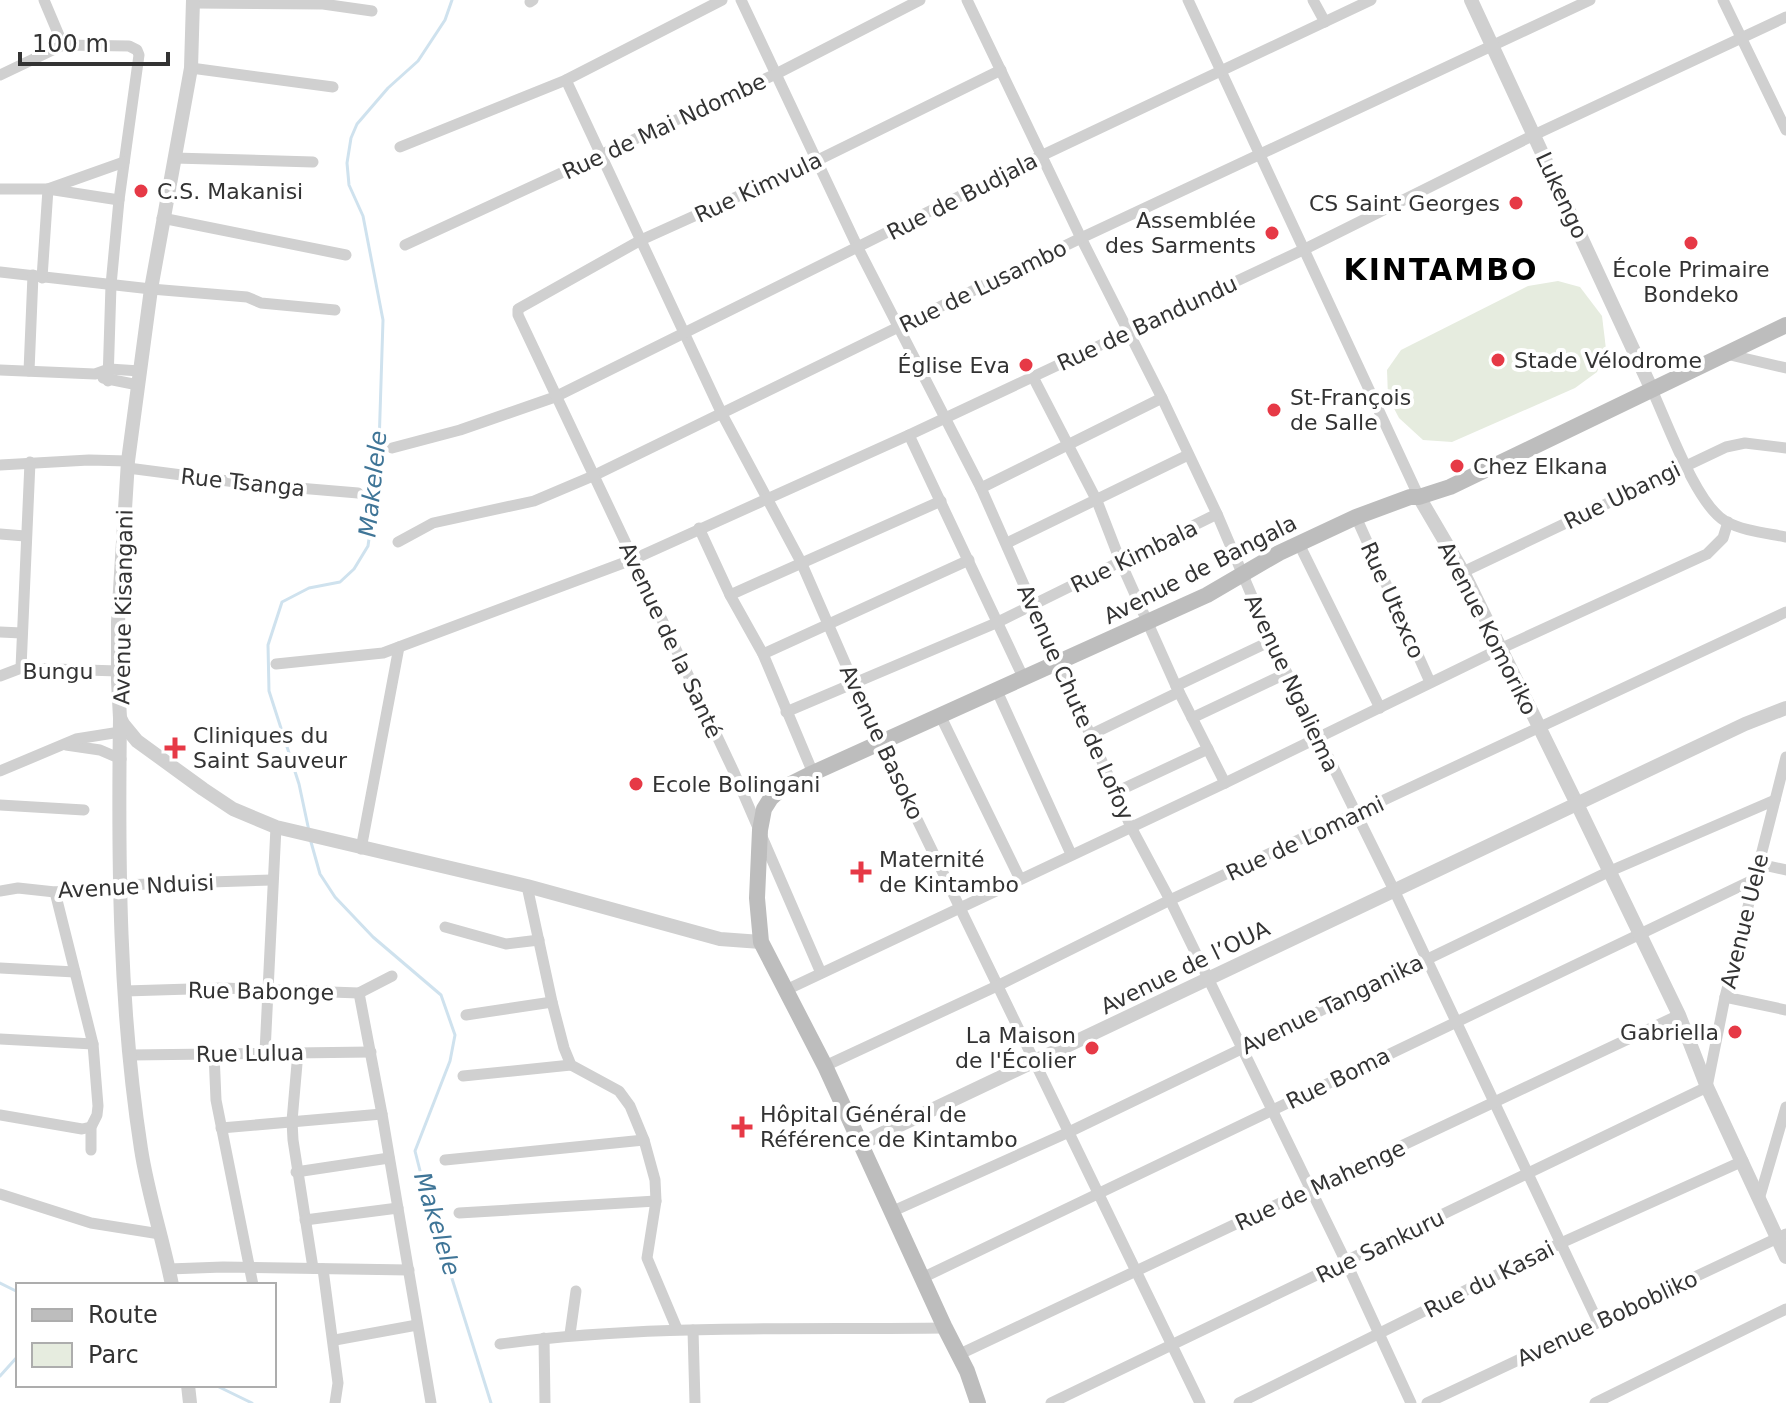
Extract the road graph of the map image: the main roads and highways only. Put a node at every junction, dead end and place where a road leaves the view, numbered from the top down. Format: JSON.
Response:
{"nodes":[{"id":1,"x":1786,"y":325,"type":"edge"},
{"id":2,"x":978,"y":1403,"type":"edge"}],
"edges":[{"from":1,"to":2,"type":"main road","name":"Avenue de Bangala"}]}
